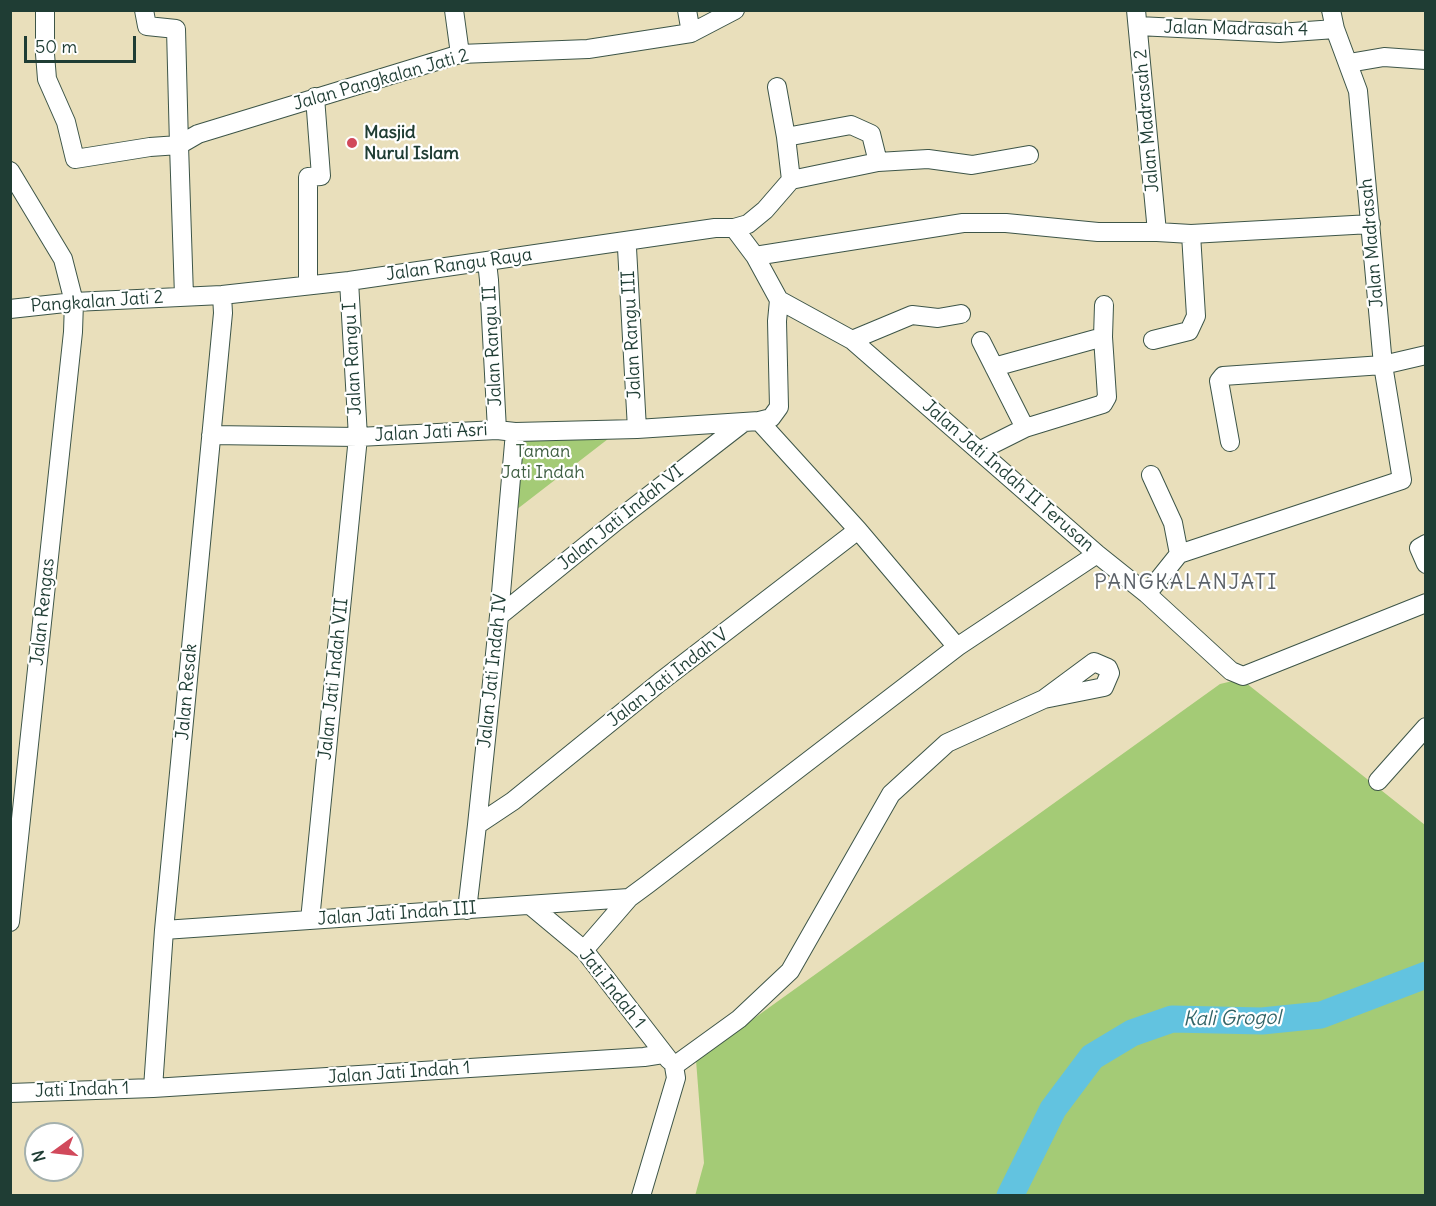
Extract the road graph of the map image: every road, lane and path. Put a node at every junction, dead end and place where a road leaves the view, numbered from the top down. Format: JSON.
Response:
{"nodes":[{"id":1,"x":45,"y":10,"type":"edge"},
{"id":2,"x":144,"y":10,"type":"edge"},
{"id":3,"x":454,"y":10,"type":"edge"},
{"id":4,"x":687,"y":10,"type":"edge"},
{"id":5,"x":735,"y":10,"type":"edge"},
{"id":6,"x":1331,"y":10,"type":"edge"},
{"id":7,"x":1137,"y":18,"type":"edge"},
{"id":8,"x":1335,"y":29,"type":"junction"},
{"id":9,"x":691,"y":33,"type":"junction"},
{"id":10,"x":460,"y":54,"type":"junction"},
{"id":11,"x":1425,"y":60,"type":"edge"},
{"id":12,"x":1349,"y":63,"type":"junction"},
{"id":13,"x":777,"y":87,"type":"dead end"},
{"id":14,"x":315,"y":97,"type":"junction"},
{"id":15,"x":786,"y":137,"type":"junction"},
{"id":16,"x":179,"y":145,"type":"junction"},
{"id":17,"x":1029,"y":155,"type":"dead end"},
{"id":18,"x":878,"y":162,"type":"junction"},
{"id":19,"x":10,"y":171,"type":"edge"},
{"id":20,"x":791,"y":180,"type":"junction"},
{"id":21,"x":1371,"y":224,"type":"junction"},
{"id":22,"x":734,"y":228,"type":"junction"},
{"id":23,"x":1157,"y":232,"type":"junction"},
{"id":24,"x":1191,"y":234,"type":"junction"},
{"id":25,"x":624,"y":241,"type":"junction"},
{"id":26,"x":755,"y":256,"type":"junction"},
{"id":27,"x":487,"y":262,"type":"junction"},
{"id":28,"x":349,"y":281,"type":"junction"},
{"id":29,"x":308,"y":285,"type":"junction"},
{"id":30,"x":222,"y":295,"type":"junction"},
{"id":31,"x":184,"y":296,"type":"junction"},
{"id":32,"x":779,"y":300,"type":"junction"},
{"id":33,"x":74,"y":302,"type":"junction"},
{"id":34,"x":1104,"y":305,"type":"dead end"},
{"id":35,"x":10,"y":309,"type":"edge"},
{"id":36,"x":961,"y":314,"type":"dead end"},
{"id":37,"x":1103,"y":337,"type":"junction"},
{"id":38,"x":852,"y":340,"type":"junction"},
{"id":39,"x":981,"y":340,"type":"dead end"},
{"id":40,"x":1153,"y":340,"type":"dead end"},
{"id":41,"x":1425,"y":355,"type":"edge"},
{"id":42,"x":1383,"y":365,"type":"junction"},
{"id":43,"x":994,"y":367,"type":"junction"},
{"id":44,"x":752,"y":421,"type":"junction"},
{"id":45,"x":1025,"y":428,"type":"junction"},
{"id":46,"x":637,"y":429,"type":"junction"},
{"id":47,"x":506,"y":431,"type":"junction"},
{"id":48,"x":212,"y":435,"type":"junction"},
{"id":49,"x":358,"y":437,"type":"junction"},
{"id":50,"x":1230,"y":442,"type":"dead end"},
{"id":51,"x":979,"y":452,"type":"junction"},
{"id":52,"x":1151,"y":475,"type":"dead end"},
{"id":53,"x":858,"y":530,"type":"junction"},
{"id":54,"x":1425,"y":544,"type":"edge"},
{"id":55,"x":1097,"y":554,"type":"junction"},
{"id":56,"x":1179,"y":554,"type":"junction"},
{"id":57,"x":1425,"y":564,"type":"edge"},
{"id":58,"x":1147,"y":594,"type":"junction"},
{"id":59,"x":1425,"y":603,"type":"edge"},
{"id":60,"x":499,"y":616,"type":"junction"},
{"id":61,"x":957,"y":647,"type":"junction"},
{"id":62,"x":1044,"y":699,"type":"dead end"},
{"id":63,"x":1425,"y":727,"type":"edge"},
{"id":64,"x":1378,"y":781,"type":"dead end"},
{"id":65,"x":477,"y":825,"type":"junction"},
{"id":66,"x":629,"y":898,"type":"junction"},
{"id":67,"x":530,"y":905,"type":"junction"},
{"id":68,"x":467,"y":909,"type":"junction"},
{"id":69,"x":310,"y":921,"type":"junction"},
{"id":70,"x":10,"y":922,"type":"edge"},
{"id":71,"x":164,"y":930,"type":"junction"},
{"id":72,"x":584,"y":950,"type":"junction"},
{"id":73,"x":668,"y":1060,"type":"junction"},
{"id":74,"x":153,"y":1088,"type":"junction"},
{"id":75,"x":10,"y":1093,"type":"edge"},
{"id":76,"x":641,"y":1196,"type":"edge"}],
"edges":[{"from":1,"to":16,"type":"street"},
{"from":2,"to":16,"type":"street"},
{"from":3,"to":10,"type":"street"},
{"from":4,"to":9,"type":"street"},
{"from":5,"to":9,"type":"street","name":"Jalan Pangkalan Jati 2"},
{"from":6,"to":8,"type":"street","name":"Jalan Madrasah"},
{"from":7,"to":8,"type":"street","name":"Jalan Madrasah 4"},
{"from":7,"to":23,"type":"street","name":"Jalan Madrasah 2"},
{"from":8,"to":12,"type":"street","name":"Jalan Madrasah"},
{"from":9,"to":10,"type":"street","name":"Jalan Pangkalan Jati 2"},
{"from":10,"to":14,"type":"street","name":"Jalan Pangkalan Jati 2"},
{"from":11,"to":12,"type":"street"},
{"from":12,"to":21,"type":"street","name":"Jalan Madrasah"},
{"from":13,"to":15,"type":"street"},
{"from":14,"to":16,"type":"street","name":"Jalan Pangkalan Jati 2"},
{"from":14,"to":29,"type":"street"},
{"from":15,"to":18,"type":"street"},
{"from":15,"to":20,"type":"street"},
{"from":16,"to":31,"type":"street"},
{"from":17,"to":18,"type":"street"},
{"from":18,"to":20,"type":"street"},
{"from":19,"to":33,"type":"street","name":"Jalan Rengas"},
{"from":20,"to":22,"type":"street"},
{"from":21,"to":24,"type":"street"},
{"from":21,"to":42,"type":"street","name":"Jalan Madrasah"},
{"from":22,"to":25,"type":"street","name":"Jalan Rangu Raya"},
{"from":22,"to":26,"type":"street"},
{"from":23,"to":24,"type":"street"},
{"from":23,"to":26,"type":"street"},
{"from":24,"to":40,"type":"street"},
{"from":25,"to":27,"type":"street","name":"Jalan Rangu Raya"},
{"from":25,"to":46,"type":"street","name":"Jalan Rangu III"},
{"from":26,"to":32,"type":"street"},
{"from":27,"to":28,"type":"street","name":"Jalan Rangu Raya"},
{"from":27,"to":47,"type":"street","name":"Jalan Rangu II"},
{"from":28,"to":29,"type":"street","name":"Jalan Rangu Raya"},
{"from":28,"to":49,"type":"street","name":"Jalan Rangu I"},
{"from":29,"to":30,"type":"street","name":"Jalan Rangu Raya"},
{"from":30,"to":31,"type":"street","name":"Jalan Rangu Raya"},
{"from":30,"to":48,"type":"street","name":"Jalan Resak"},
{"from":31,"to":33,"type":"street","name":"Pangkalan Jati 2"},
{"from":32,"to":38,"type":"street","name":"Jalan Jati Indah II Terusan"},
{"from":32,"to":44,"type":"street","name":"Jalan Jati Indah VI"},
{"from":33,"to":35,"type":"street","name":"Pangkalan Jati 2"},
{"from":33,"to":70,"type":"street","name":"Jalan Rengas"},
{"from":34,"to":37,"type":"street"},
{"from":36,"to":38,"type":"street"},
{"from":37,"to":43,"type":"street"},
{"from":37,"to":45,"type":"street"},
{"from":38,"to":51,"type":"street","name":"Jalan Jati Indah II Terusan"},
{"from":39,"to":43,"type":"street"},
{"from":41,"to":42,"type":"street"},
{"from":42,"to":50,"type":"street"},
{"from":42,"to":56,"type":"street","name":"Jalan Madrasah"},
{"from":43,"to":45,"type":"street"},
{"from":44,"to":46,"type":"street","name":"Jalan Jati Asri"},
{"from":44,"to":53,"type":"street"},
{"from":44,"to":60,"type":"street","name":"Jalan Jati Indah VI"},
{"from":45,"to":51,"type":"street"},
{"from":46,"to":47,"type":"street","name":"Jalan Jati Asri"},
{"from":47,"to":49,"type":"street","name":"Jalan Jati Asri"},
{"from":47,"to":60,"type":"street","name":"Jalan Jati Indah IV"},
{"from":48,"to":49,"type":"street","name":"Jalan Jati Asri"},
{"from":48,"to":71,"type":"street","name":"Jalan Resak"},
{"from":49,"to":69,"type":"street","name":"Jalan Jati Indah VII"},
{"from":51,"to":55,"type":"street","name":"Jalan Jati Indah II Terusan"},
{"from":52,"to":56,"type":"street"},
{"from":53,"to":61,"type":"street"},
{"from":53,"to":65,"type":"street","name":"Jalan Jati Indah V"},
{"from":54,"to":57,"type":"street"},
{"from":55,"to":58,"type":"street","name":"Jalan Jati Indah II Terusan"},
{"from":55,"to":61,"type":"street"},
{"from":56,"to":58,"type":"street"},
{"from":58,"to":59,"type":"street","name":"Jalan Jati Indah II Terusan"},
{"from":60,"to":65,"type":"street","name":"Jalan Jati Indah IV"},
{"from":61,"to":66,"type":"street"},
{"from":62,"to":73,"type":"street"},
{"from":63,"to":64,"type":"street"},
{"from":65,"to":68,"type":"street","name":"Jalan Jati Indah IV"},
{"from":66,"to":67,"type":"street","name":"Jalan Jati Indah III"},
{"from":66,"to":72,"type":"street"},
{"from":67,"to":68,"type":"street","name":"Jalan Jati Indah III"},
{"from":67,"to":72,"type":"street","name":"Jati Indah 1"},
{"from":68,"to":69,"type":"street","name":"Jalan Jati Indah III"},
{"from":69,"to":71,"type":"street","name":"Jalan Jati Indah III"},
{"from":71,"to":74,"type":"street","name":"Jalan Resak"},
{"from":72,"to":73,"type":"street","name":"Jati Indah 1"},
{"from":73,"to":74,"type":"street","name":"Jalan Jati Indah 1"},
{"from":73,"to":76,"type":"street"},
{"from":74,"to":75,"type":"street","name":"Jati Indah 1"}]}
